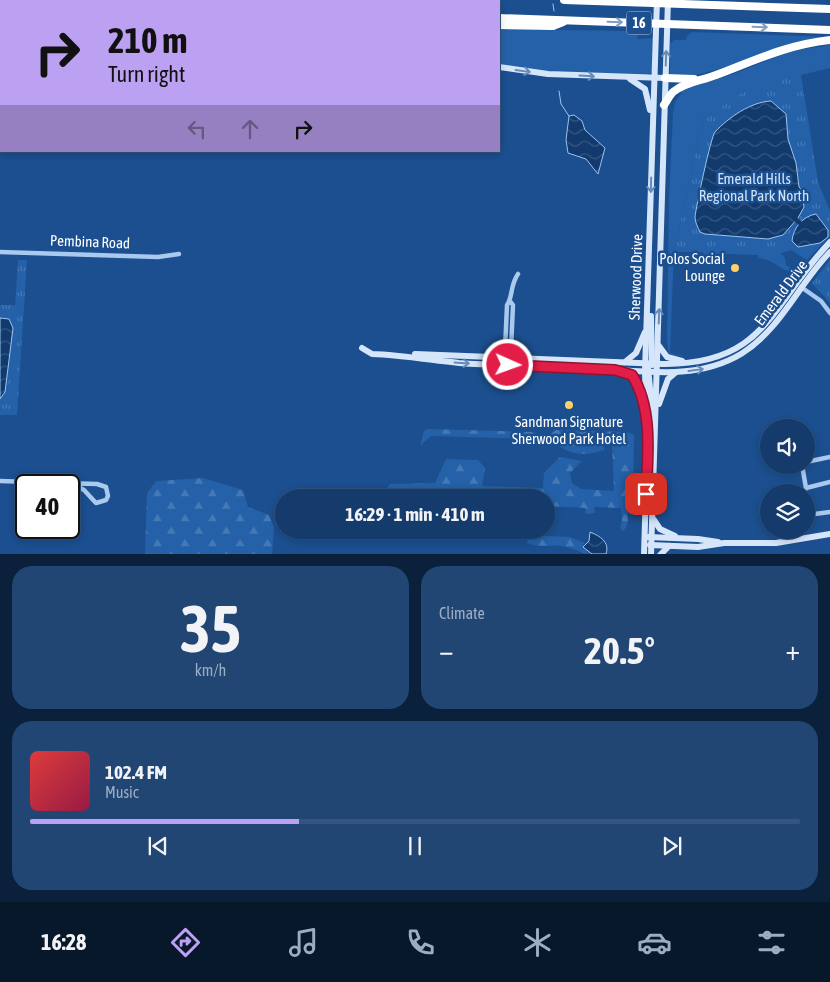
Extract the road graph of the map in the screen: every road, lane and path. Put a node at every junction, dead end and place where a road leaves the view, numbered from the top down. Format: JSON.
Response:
{"nodes":[{"id":1,"x":564,"y":0,"type":"edge"},
{"id":2,"x":657,"y":0,"type":"edge"},
{"id":3,"x":668,"y":0,"type":"edge"},
{"id":4,"x":830,"y":9,"type":"edge"},
{"id":5,"x":500,"y":18,"type":"edge"},
{"id":6,"x":566,"y":20,"type":"junction"},
{"id":7,"x":500,"y":25,"type":"edge"},
{"id":8,"x":830,"y":30,"type":"edge"},
{"id":9,"x":830,"y":40,"type":"edge"},
{"id":10,"x":500,"y":68,"type":"edge"},
{"id":11,"x":713,"y":76,"type":"junction"},
{"id":12,"x":627,"y":78,"type":"junction"},
{"id":13,"x":655,"y":78,"type":"junction"},
{"id":14,"x":665,"y":78,"type":"junction"},
{"id":15,"x":664,"y":105,"type":"junction"},
{"id":16,"x":653,"y":136,"type":"junction"},
{"id":17,"x":830,"y":242,"type":"edge"},
{"id":18,"x":0,"y":252,"type":"edge"},
{"id":19,"x":830,"y":252,"type":"edge"},
{"id":20,"x":179,"y":254,"type":"dead end"},
{"id":21,"x":518,"y":274,"type":"dead end"},
{"id":22,"x":801,"y":287,"type":"junction"},
{"id":23,"x":648,"y":302,"type":"junction"},
{"id":24,"x":830,"y":313,"type":"edge"},
{"id":25,"x":646,"y":328,"type":"junction"},
{"id":26,"x":658,"y":346,"type":"junction"},
{"id":27,"x":362,"y":348,"type":"dead end"},
{"id":28,"x":396,"y":355,"type":"junction"},
{"id":29,"x":508,"y":357,"type":"junction"},
{"id":30,"x":703,"y":361,"type":"junction"},
{"id":31,"x":625,"y":362,"type":"junction"},
{"id":32,"x":508,"y":365,"type":"junction"},
{"id":33,"x":649,"y":366,"type":"junction"},
{"id":34,"x":591,"y":368,"type":"junction"},
{"id":35,"x":615,"y":370,"type":"junction"},
{"id":36,"x":658,"y":372,"type":"junction"},
{"id":37,"x":675,"y":372,"type":"junction"},
{"id":38,"x":644,"y":404,"type":"junction"},
{"id":39,"x":656,"y":412,"type":"junction"},
{"id":40,"x":656,"y":426,"type":"junction"},
{"id":41,"x":830,"y":457,"type":"edge"},
{"id":42,"x":815,"y":460,"type":"edge"},
{"id":43,"x":0,"y":481,"type":"edge"},
{"id":44,"x":15,"y":481,"type":"edge"},
{"id":45,"x":830,"y":482,"type":"edge"},
{"id":46,"x":71,"y":483,"type":"joint"},
{"id":47,"x":815,"y":487,"type":"edge"},
{"id":48,"x":652,"y":509,"type":"junction"},
{"id":49,"x":830,"y":512,"type":"edge"},
{"id":50,"x":815,"y":514,"type":"edge"},
{"id":51,"x":830,"y":534,"type":"edge"},
{"id":52,"x":644,"y":537,"type":"junction"},
{"id":53,"x":652,"y":537,"type":"junction"},
{"id":54,"x":686,"y":538,"type":"junction"},
{"id":55,"x":724,"y":544,"type":"junction"},
{"id":56,"x":648,"y":545,"type":"junction"},
{"id":57,"x":670,"y":546,"type":"junction"},
{"id":58,"x":644,"y":554,"type":"edge"},
{"id":59,"x":651,"y":554,"type":"edge"},
{"id":60,"x":660,"y":554,"type":"edge"}],
"edges":[{"from":1,"to":4,"type":"highway","number":"16"},
{"from":2,"to":13,"type":"main road","name":"Sherwood Drive"},
{"from":14,"to":3,"type":"main road","name":"Sherwood Drive","one_way":true},
{"from":5,"to":6,"type":"highway","number":"16"},
{"from":6,"to":7,"type":"highway"},
{"from":6,"to":8,"type":"highway","number":"16","one_way":true},
{"from":9,"to":11,"type":"highway"},
{"from":10,"to":12,"type":"main road","one_way":true},
{"from":11,"to":14,"type":"highway"},
{"from":11,"to":15,"type":"highway"},
{"from":12,"to":13,"type":"main road"},
{"from":12,"to":16,"type":"main road"},
{"from":13,"to":14,"type":"main road"},
{"from":13,"to":16,"type":"main road","name":"Sherwood Drive"},
{"from":14,"to":15,"type":"main road","name":"Sherwood Drive"},
{"from":26,"to":15,"type":"main road","name":"Sherwood Drive","one_way":true},
{"from":16,"to":23,"type":"main road","name":"Sherwood Drive","one_way":true},
{"from":17,"to":30,"type":"main road","name":"Emerald Drive"},
{"from":18,"to":20,"type":"street","name":"Pembina Road"},
{"from":19,"to":22,"type":"main road","name":"Emerald Drive"},
{"from":21,"to":29,"type":"street"},
{"from":22,"to":24,"type":"street"},
{"from":37,"to":22,"type":"main road","name":"Emerald Drive","one_way":true},
{"from":23,"to":25,"type":"main road","name":"Sherwood Drive"},
{"from":23,"to":33,"type":"main road"},
{"from":25,"to":31,"type":"main road"},
{"from":25,"to":33,"type":"main road","name":"Sherwood Drive"},
{"from":26,"to":30,"type":"main road"},
{"from":26,"to":33,"type":"main road","name":"Sherwood Drive"},
{"from":27,"to":28,"type":"main road","name":"Emerald Drive"},
{"from":28,"to":29,"type":"main road","name":"Emerald Drive"},
{"from":28,"to":32,"type":"main road","name":"Emerald Drive","one_way":true},
{"from":29,"to":31,"type":"main road","name":"Emerald Drive"},
{"from":29,"to":32,"type":"street"},
{"from":30,"to":33,"type":"main road","name":"Emerald Drive"},
{"from":31,"to":33,"type":"main road","name":"Emerald Drive"},
{"from":32,"to":34,"type":"main road","name":"Emerald Drive"},
{"from":33,"to":34,"type":"main road"},
{"from":33,"to":35,"type":"main road","name":"Emerald Drive"},
{"from":33,"to":36,"type":"main road","name":"Sherwood Drive"},
{"from":33,"to":38,"type":"main road","name":"Sherwood Drive"},
{"from":33,"to":40,"type":"main road"},
{"from":34,"to":35,"type":"main road","name":"Emerald Drive"},
{"from":35,"to":38,"type":"main road"},
{"from":36,"to":37,"type":"main road","name":"Emerald Drive"},
{"from":36,"to":39,"type":"main road","name":"Sherwood Drive"},
{"from":37,"to":39,"type":"main road"},
{"from":38,"to":52,"type":"main road","name":"Sherwood Drive"},
{"from":39,"to":40,"type":"main road","name":"Sherwood Drive"},
{"from":40,"to":48,"type":"main road","name":"Sherwood Drive"},
{"from":41,"to":42,"type":"street"},
{"from":43,"to":44,"type":"street"},
{"from":45,"to":47,"type":"street"},
{"from":46,"to":46,"type":"street"},
{"from":48,"to":53,"type":"main road","name":"Sherwood Drive"},
{"from":48,"to":54,"type":"main road"},
{"from":49,"to":50,"type":"street"},
{"from":51,"to":55,"type":"main road"},
{"from":52,"to":53,"type":"main road"},
{"from":52,"to":56,"type":"main road","name":"Sherwood Drive"},
{"from":53,"to":54,"type":"main road"},
{"from":53,"to":56,"type":"main road","name":"Sherwood Drive"},
{"from":54,"to":55,"type":"main road"},
{"from":55,"to":57,"type":"main road"},
{"from":56,"to":57,"type":"main road"},
{"from":56,"to":58,"type":"main road","name":"Sherwood Drive"},
{"from":56,"to":59,"type":"main road","name":"Sherwood Drive"},
{"from":57,"to":60,"type":"main road"}]}
